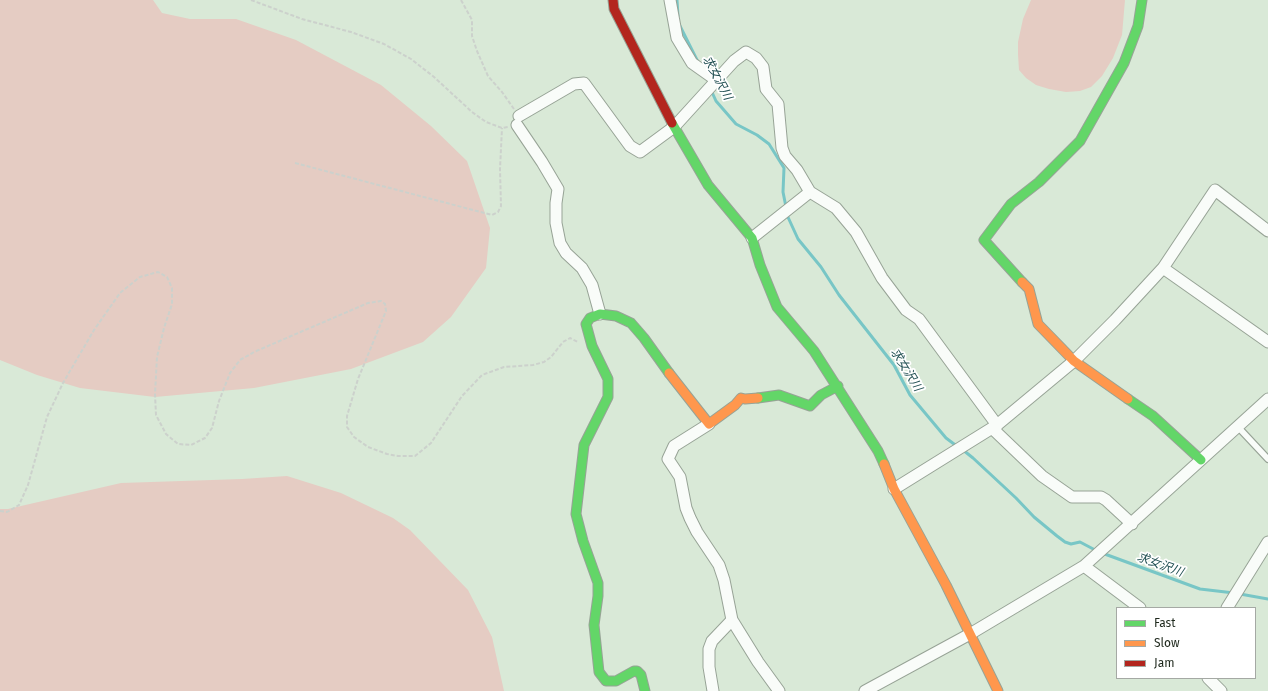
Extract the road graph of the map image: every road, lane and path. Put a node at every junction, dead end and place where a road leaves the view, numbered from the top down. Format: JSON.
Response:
{"nodes":[{"id":1,"x":251,"y":0,"type":"edge"},
{"id":2,"x":461,"y":0,"type":"edge"},
{"id":3,"x":613,"y":0,"type":"edge"},
{"id":4,"x":670,"y":0,"type":"edge"},
{"id":5,"x":1142,"y":0,"type":"edge"},
{"id":6,"x":716,"y":80,"type":"junction"},
{"id":7,"x":518,"y":120,"type":"junction"},
{"id":8,"x":674,"y":127,"type":"junction"},
{"id":9,"x":295,"y":163,"type":"dead end"},
{"id":10,"x":810,"y":192,"type":"junction"},
{"id":11,"x":1268,"y":231,"type":"edge"},
{"id":12,"x":752,"y":238,"type":"junction"},
{"id":13,"x":1163,"y":268,"type":"junction"},
{"id":14,"x":600,"y":314,"type":"junction"},
{"id":15,"x":1268,"y":342,"type":"edge"},
{"id":16,"x":581,"y":345,"type":"dead end"},
{"id":17,"x":1074,"y":360,"type":"junction"},
{"id":18,"x":838,"y":386,"type":"junction"},
{"id":19,"x":1268,"y":398,"type":"edge"},
{"id":20,"x":709,"y":424,"type":"junction"},
{"id":21,"x":997,"y":425,"type":"junction"},
{"id":22,"x":1238,"y":427,"type":"junction"},
{"id":23,"x":1268,"y":459,"type":"edge"},
{"id":24,"x":1201,"y":460,"type":"junction"},
{"id":25,"x":894,"y":489,"type":"junction"},
{"id":26,"x":0,"y":511,"type":"edge"},
{"id":27,"x":1132,"y":524,"type":"junction"},
{"id":28,"x":1268,"y":542,"type":"edge"},
{"id":29,"x":1084,"y":566,"type":"junction"},
{"id":30,"x":1139,"y":607,"type":"edge"},
{"id":31,"x":1228,"y":607,"type":"edge"},
{"id":32,"x":732,"y":620,"type":"junction"},
{"id":33,"x":970,"y":634,"type":"junction"},
{"id":34,"x":1209,"y":679,"type":"edge"},
{"id":35,"x":868,"y":690,"type":"edge"},
{"id":36,"x":645,"y":691,"type":"edge"},
{"id":37,"x":713,"y":691,"type":"edge"},
{"id":38,"x":779,"y":691,"type":"edge"},
{"id":39,"x":998,"y":691,"type":"edge"},
{"id":40,"x":1221,"y":691,"type":"edge"}],
"edges":[{"from":1,"to":9,"type":"path"},
{"from":2,"to":7,"type":"path"},
{"from":3,"to":8,"type":"street"},
{"from":4,"to":6,"type":"street"},
{"from":5,"to":17,"type":"street"},
{"from":6,"to":8,"type":"street"},
{"from":6,"to":10,"type":"street"},
{"from":7,"to":8,"type":"street"},
{"from":7,"to":14,"type":"street"},
{"from":8,"to":12,"type":"street"},
{"from":10,"to":12,"type":"street"},
{"from":10,"to":21,"type":"street"},
{"from":11,"to":13,"type":"street"},
{"from":12,"to":18,"type":"street"},
{"from":13,"to":15,"type":"street"},
{"from":13,"to":17,"type":"street"},
{"from":14,"to":20,"type":"street"},
{"from":14,"to":36,"type":"street"},
{"from":16,"to":26,"type":"path"},
{"from":17,"to":21,"type":"street"},
{"from":17,"to":24,"type":"street"},
{"from":18,"to":20,"type":"street"},
{"from":18,"to":25,"type":"street"},
{"from":19,"to":22,"type":"street"},
{"from":20,"to":32,"type":"street"},
{"from":21,"to":25,"type":"street"},
{"from":21,"to":27,"type":"street"},
{"from":22,"to":23,"type":"lane"},
{"from":22,"to":24,"type":"street"},
{"from":24,"to":27,"type":"street"},
{"from":25,"to":33,"type":"street"},
{"from":27,"to":29,"type":"street"},
{"from":28,"to":31,"type":"street"},
{"from":29,"to":30,"type":"street"},
{"from":29,"to":33,"type":"street"},
{"from":32,"to":37,"type":"street"},
{"from":32,"to":38,"type":"street"},
{"from":33,"to":35,"type":"street"},
{"from":33,"to":39,"type":"street"},
{"from":34,"to":40,"type":"street"}]}
